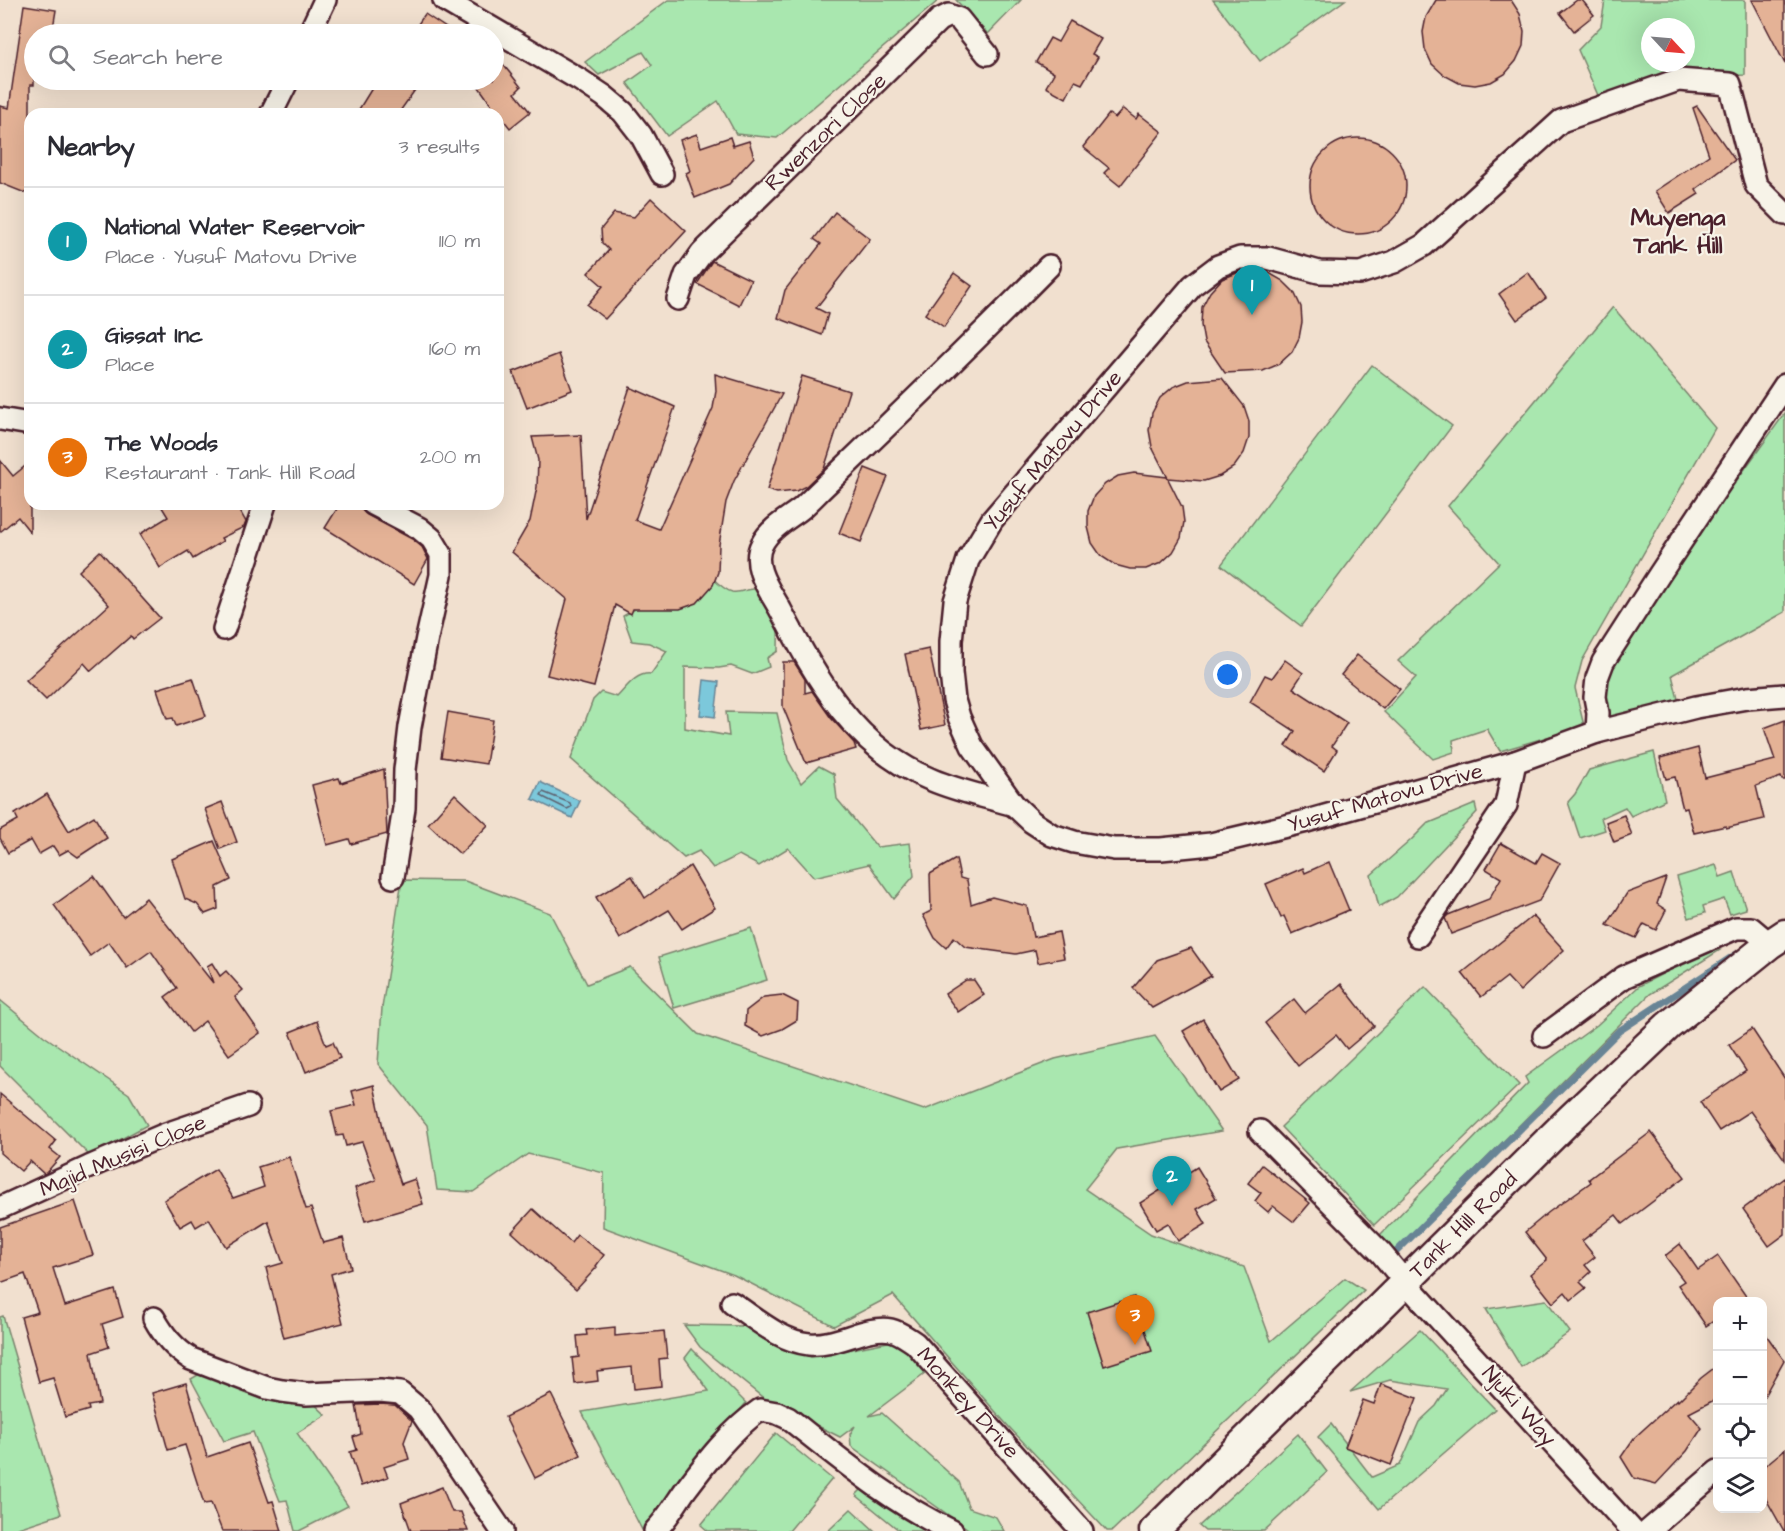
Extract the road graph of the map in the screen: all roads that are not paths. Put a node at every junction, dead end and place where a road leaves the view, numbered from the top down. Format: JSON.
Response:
{"nodes":[{"id":1,"x":325,"y":0,"type":"edge"},
{"id":2,"x":444,"y":0,"type":"edge"},
{"id":3,"x":314,"y":24,"type":"edge"},
{"id":4,"x":485,"y":24,"type":"edge"},
{"id":5,"x":504,"y":35,"type":"edge"},
{"id":6,"x":987,"y":54,"type":"dead end"},
{"id":7,"x":283,"y":90,"type":"edge"},
{"id":8,"x":275,"y":108,"type":"edge"},
{"id":9,"x":662,"y":174,"type":"dead end"},
{"id":10,"x":1785,"y":214,"type":"edge"},
{"id":11,"x":1049,"y":266,"type":"dead end"},
{"id":12,"x":678,"y":299,"type":"dead end"},
{"id":13,"x":1785,"y":385,"type":"edge"},
{"id":14,"x":0,"y":419,"type":"edge"},
{"id":15,"x":24,"y":423,"type":"edge"},
{"id":16,"x":263,"y":510,"type":"edge"},
{"id":17,"x":384,"y":510,"type":"edge"},
{"id":18,"x":224,"y":629,"type":"dead end"},
{"id":19,"x":1785,"y":695,"type":"edge"},
{"id":20,"x":1597,"y":732,"type":"junction"},
{"id":21,"x":1515,"y":762,"type":"junction"},
{"id":22,"x":1014,"y":805,"type":"junction"},
{"id":23,"x":393,"y":877,"type":"dead end"},
{"id":24,"x":1418,"y":936,"type":"dead end"},
{"id":25,"x":1778,"y":939,"type":"edge"},
{"id":26,"x":1544,"y":1036,"type":"dead end"},
{"id":27,"x":248,"y":1106,"type":"dead end"},
{"id":28,"x":1260,"y":1131,"type":"dead end"},
{"id":29,"x":0,"y":1208,"type":"edge"},
{"id":30,"x":1405,"y":1282,"type":"junction"},
{"id":31,"x":732,"y":1303,"type":"dead end"},
{"id":32,"x":154,"y":1318,"type":"dead end"},
{"id":33,"x":1713,"y":1475,"type":"edge"},
{"id":34,"x":502,"y":1531,"type":"edge"},
{"id":35,"x":655,"y":1531,"type":"edge"},
{"id":36,"x":952,"y":1531,"type":"edge"},
{"id":37,"x":1082,"y":1531,"type":"edge"},
{"id":38,"x":1154,"y":1531,"type":"edge"},
{"id":39,"x":1633,"y":1531,"type":"edge"},
{"id":40,"x":1648,"y":1531,"type":"edge"}],
"edges":[{"from":1,"to":3,"type":"street"},
{"from":2,"to":4,"type":"street"},
{"from":5,"to":9,"type":"street"},
{"from":6,"to":12,"type":"street","name":"Rwenzori Close"},
{"from":7,"to":8,"type":"street"},
{"from":10,"to":22,"type":"street","name":"Yusuf Matovu Drive"},
{"from":11,"to":22,"type":"street"},
{"from":13,"to":20,"type":"street"},
{"from":14,"to":15,"type":"street"},
{"from":16,"to":18,"type":"street"},
{"from":17,"to":23,"type":"street"},
{"from":19,"to":20,"type":"street","name":"Yusuf Matovu Drive"},
{"from":20,"to":21,"type":"street","name":"Yusuf Matovu Drive"},
{"from":21,"to":22,"type":"street","name":"Yusuf Matovu Drive"},
{"from":21,"to":24,"type":"street"},
{"from":25,"to":26,"type":"street"},
{"from":25,"to":30,"type":"street","name":"Tank Hill Road"},
{"from":27,"to":29,"type":"street","name":"Majid Musisi Close"},
{"from":28,"to":30,"type":"street","name":"Njuki Way"},
{"from":30,"to":38,"type":"street","name":"Tank Hill Road"},
{"from":30,"to":39,"type":"street","name":"Njuki Way"},
{"from":31,"to":37,"type":"street","name":"Monkey Drive"},
{"from":32,"to":34,"type":"street"},
{"from":33,"to":40,"type":"street"},
{"from":35,"to":36,"type":"street"}]}
